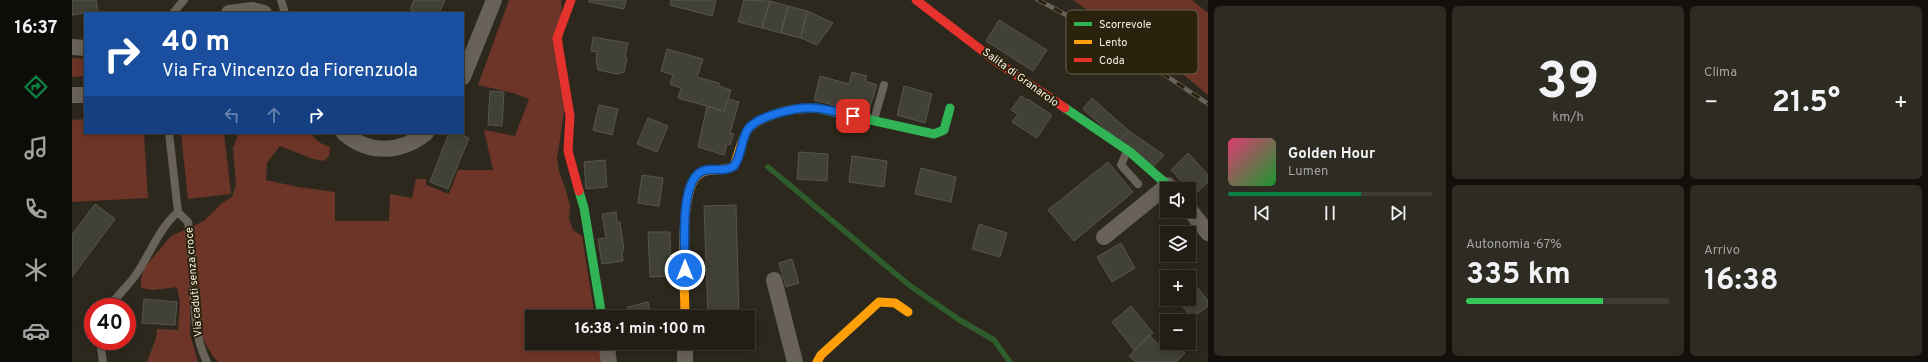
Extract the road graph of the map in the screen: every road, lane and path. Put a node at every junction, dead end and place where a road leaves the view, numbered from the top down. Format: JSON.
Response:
{"nodes":[{"id":1,"x":184,"y":0,"type":"edge"},
{"id":2,"x":281,"y":0,"type":"edge"},
{"id":3,"x":494,"y":0,"type":"edge"},
{"id":4,"x":571,"y":0,"type":"edge"},
{"id":5,"x":916,"y":0,"type":"edge"},
{"id":6,"x":174,"y":12,"type":"edge"},
{"id":7,"x":237,"y":12,"type":"edge"},
{"id":8,"x":260,"y":12,"type":"edge"},
{"id":9,"x":285,"y":12,"type":"edge"},
{"id":10,"x":72,"y":47,"type":"edge"},
{"id":11,"x":84,"y":48,"type":"edge"},
{"id":12,"x":464,"y":75,"type":"edge"},
{"id":13,"x":884,"y":85,"type":"dead end"},
{"id":14,"x":84,"y":94,"type":"edge"},
{"id":15,"x":72,"y":95,"type":"edge"},
{"id":16,"x":950,"y":108,"type":"dead end"},
{"id":17,"x":874,"y":121,"type":"junction"},
{"id":18,"x":169,"y":134,"type":"edge"},
{"id":19,"x":346,"y":134,"type":"edge"},
{"id":20,"x":424,"y":134,"type":"edge"},
{"id":21,"x":1127,"y":151,"type":"junction"},
{"id":22,"x":1164,"y":182,"type":"edge"},
{"id":23,"x":1138,"y":184,"type":"dead end"},
{"id":24,"x":1160,"y":195,"type":"edge"},
{"id":25,"x":178,"y":212,"type":"junction"},
{"id":26,"x":1196,"y":218,"type":"edge"},
{"id":27,"x":1208,"y":233,"type":"edge"},
{"id":28,"x":1104,"y":237,"type":"dead end"},
{"id":29,"x":774,"y":280,"type":"dead end"},
{"id":30,"x":117,"y":298,"type":"edge"},
{"id":31,"x":601,"y":310,"type":"edge"},
{"id":32,"x":685,"y":310,"type":"edge"},
{"id":33,"x":908,"y":312,"type":"dead end"},
{"id":34,"x":101,"y":350,"type":"edge"},
{"id":35,"x":607,"y":350,"type":"edge"},
{"id":36,"x":686,"y":350,"type":"edge"},
{"id":37,"x":688,"y":361,"type":"edge"},
{"id":38,"x":103,"y":362,"type":"edge"},
{"id":39,"x":207,"y":362,"type":"edge"},
{"id":40,"x":609,"y":362,"type":"edge"},
{"id":41,"x":795,"y":362,"type":"edge"},
{"id":42,"x":817,"y":362,"type":"edge"}],
"edges":[{"from":1,"to":6,"type":"lane"},
{"from":2,"to":9,"type":"lane"},
{"from":3,"to":12,"type":"street"},
{"from":4,"to":31,"type":"street"},
{"from":5,"to":21,"type":"street","name":"Salita di Granarolo"},
{"from":7,"to":8,"type":"street"},
{"from":10,"to":11,"type":"street"},
{"from":13,"to":17,"type":"lane"},
{"from":14,"to":15,"type":"street"},
{"from":16,"to":17,"type":"street"},
{"from":17,"to":32,"type":"street"},
{"from":18,"to":25,"type":"lane","name":"Via caduti senza croce"},
{"from":19,"to":20,"type":"street"},
{"from":21,"to":22,"type":"street","name":"Salita di Granarolo"},
{"from":21,"to":23,"type":"lane"},
{"from":24,"to":28,"type":"street","name":"Salita di Granarolo"},
{"from":25,"to":30,"type":"lane"},
{"from":25,"to":39,"type":"lane","name":"Via caduti senza croce"},
{"from":26,"to":27,"type":"street"},
{"from":29,"to":41,"type":"street"},
{"from":33,"to":42,"type":"street"},
{"from":34,"to":38,"type":"lane"},
{"from":35,"to":40,"type":"street"},
{"from":36,"to":37,"type":"street"}]}
